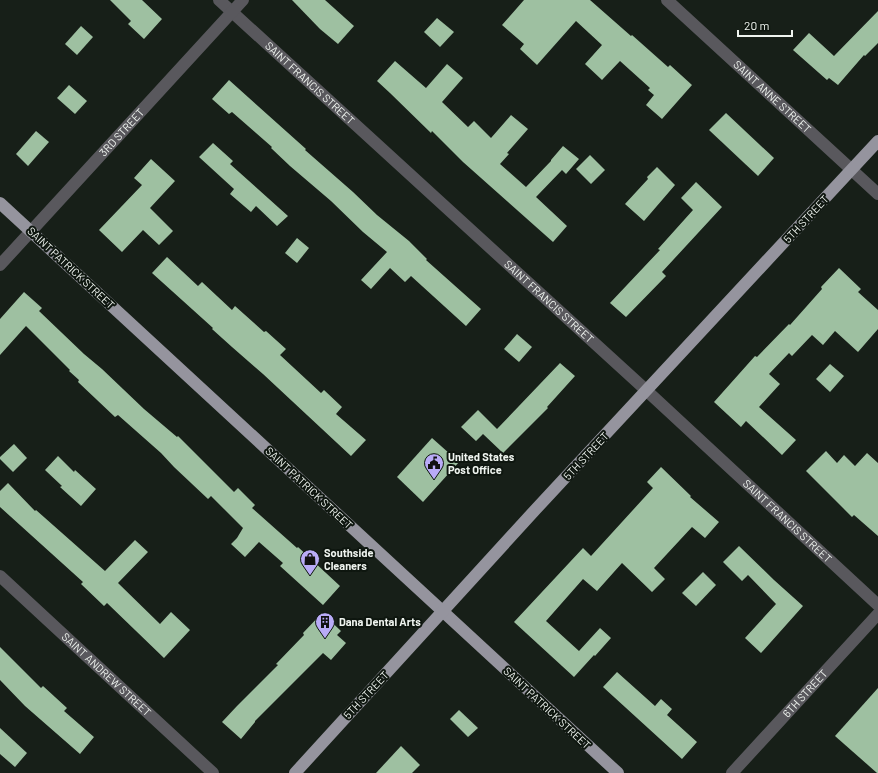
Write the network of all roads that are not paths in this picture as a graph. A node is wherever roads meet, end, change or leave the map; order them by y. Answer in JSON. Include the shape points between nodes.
{"nodes":[{"id":1,"x":219,"y":0,"type":"edge"},
{"id":2,"x":243,"y":0,"type":"edge"},
{"id":3,"x":667,"y":0,"type":"edge"},
{"id":4,"x":232,"y":12,"type":"junction"},
{"id":5,"x":878,"y":141,"type":"edge"},
{"id":6,"x":852,"y":170,"type":"junction"},
{"id":7,"x":878,"y":194,"type":"edge"},
{"id":8,"x":0,"y":203,"type":"edge"},
{"id":9,"x":31,"y":232,"type":"junction"},
{"id":10,"x":0,"y":265,"type":"edge"},
{"id":11,"x":647,"y":391,"type":"junction"},
{"id":12,"x":0,"y":576,"type":"edge"},
{"id":13,"x":878,"y":605,"type":"edge"},
{"id":14,"x":443,"y":612,"type":"junction"},
{"id":15,"x":878,"y":614,"type":"edge"},
{"id":16,"x":213,"y":773,"type":"edge"},
{"id":17,"x":295,"y":773,"type":"edge"},
{"id":18,"x":618,"y":773,"type":"edge"},
{"id":19,"x":732,"y":773,"type":"edge"}],
"edges":[{"from":1,"to":4,"type":"street","name":"SAINT FRANCIS STREET"},
{"from":2,"to":4,"type":"street","name":"3RD STREET"},
{"from":3,"to":6,"type":"street","name":"SAINT ANNE STREET"},
{"from":4,"to":9,"type":"street","name":"3RD STREET"},
{"from":4,"to":11,"type":"street","name":"SAINT FRANCIS STREET"},
{"from":5,"to":6,"type":"main road","name":"5TH STREET"},
{"from":6,"to":7,"type":"street","name":"SAINT ANNE STREET"},
{"from":6,"to":11,"type":"main road","name":"5TH STREET"},
{"from":8,"to":9,"type":"main road","name":"SAINT PATRICK STREET"},
{"from":9,"to":10,"type":"street","name":"3RD STREET"},
{"from":9,"to":14,"type":"main road","name":"SAINT PATRICK STREET"},
{"from":11,"to":13,"type":"street","name":"SAINT FRANCIS STREET"},
{"from":11,"to":14,"type":"main road","name":"5TH STREET"},
{"from":12,"to":16,"type":"street","name":"SAINT ANDREW STREET"},
{"from":14,"to":17,"type":"main road","name":"5TH STREET"},
{"from":14,"to":18,"type":"main road","name":"SAINT PATRICK STREET"},
{"from":15,"to":19,"type":"street","name":"6TH STREET"}]}
